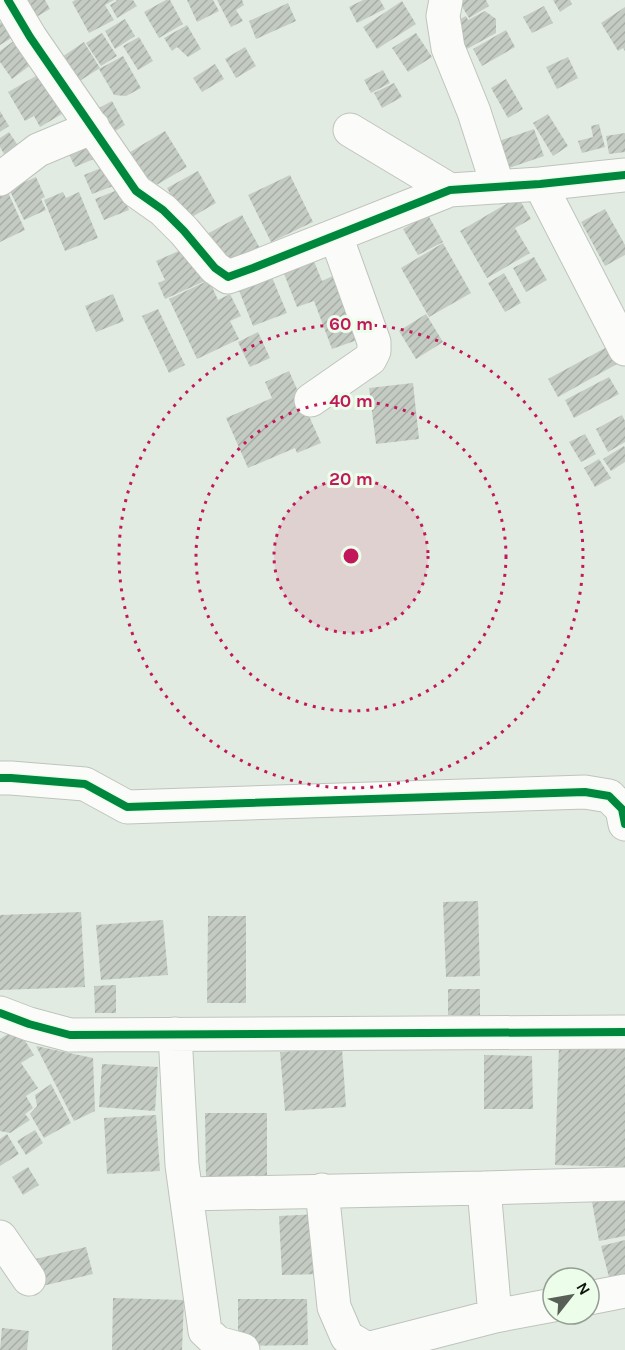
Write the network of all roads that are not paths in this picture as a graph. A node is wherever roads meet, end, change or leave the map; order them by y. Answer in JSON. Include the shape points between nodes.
{"nodes":[{"id":1,"x":8,"y":0,"type":"edge"},
{"id":2,"x":446,"y":0,"type":"edge"},
{"id":3,"x":93,"y":127,"type":"junction"},
{"id":4,"x":350,"y":130,"type":"dead end"},
{"id":5,"x":625,"y":175,"type":"edge"},
{"id":6,"x":0,"y":179,"type":"edge"},
{"id":7,"x":540,"y":184,"type":"junction"},
{"id":8,"x":498,"y":187,"type":"junction"},
{"id":9,"x":450,"y":190,"type":"junction"},
{"id":10,"x":336,"y":236,"type":"junction"},
{"id":11,"x":625,"y":349,"type":"edge"},
{"id":12,"x":311,"y":400,"type":"dead end"},
{"id":13,"x":0,"y":778,"type":"edge"},
{"id":14,"x":625,"y":824,"type":"edge"},
{"id":15,"x":0,"y":1013,"type":"edge"},
{"id":16,"x":625,"y":1032,"type":"edge"},
{"id":17,"x":175,"y":1034,"type":"junction"},
{"id":18,"x":625,"y":1184,"type":"edge"},
{"id":19,"x":484,"y":1188,"type":"junction"},
{"id":20,"x":322,"y":1190,"type":"junction"},
{"id":21,"x":186,"y":1194,"type":"junction"},
{"id":22,"x":0,"y":1237,"type":"edge"},
{"id":23,"x":29,"y":1279,"type":"dead end"},
{"id":24,"x":625,"y":1291,"type":"edge"},
{"id":25,"x":601,"y":1296,"type":"edge"},
{"id":26,"x":541,"y":1307,"type":"edge"},
{"id":27,"x":495,"y":1316,"type":"junction"},
{"id":28,"x":243,"y":1350,"type":"edge"}],
"edges":[{"from":1,"to":3,"type":"street"},
{"from":2,"to":8,"type":"street","via":[[443,16],[448,48]]},
{"from":3,"to":6,"type":"street","via":[[38,150]]},
{"from":3,"to":10,"type":"street","via":[[136,191],[163,210],[215,268],[228,277]]},
{"from":4,"to":9,"type":"street"},
{"from":5,"to":7,"type":"street"},
{"from":7,"to":8,"type":"street"},
{"from":7,"to":11,"type":"street"},
{"from":8,"to":9,"type":"street"},
{"from":9,"to":10,"type":"street"},
{"from":10,"to":12,"type":"street","via":[[374,351],[370,359]]},
{"from":13,"to":14,"type":"street","via":[[85,784],[127,807],[585,792],[609,796],[622,809]]},
{"from":15,"to":17,"type":"street","via":[[70,1035]]},
{"from":16,"to":17,"type":"street"},
{"from":17,"to":21,"type":"street"},
{"from":18,"to":19,"type":"street"},
{"from":19,"to":20,"type":"street"},
{"from":19,"to":27,"type":"street"},
{"from":20,"to":21,"type":"street"},
{"from":20,"to":27,"type":"street","via":[[334,1307],[347,1337],[367,1349]]},
{"from":21,"to":28,"type":"street","via":[[205,1331],[218,1342]]},
{"from":22,"to":23,"type":"street"},
{"from":24,"to":25,"type":"street"},
{"from":26,"to":27,"type":"street"}]}
